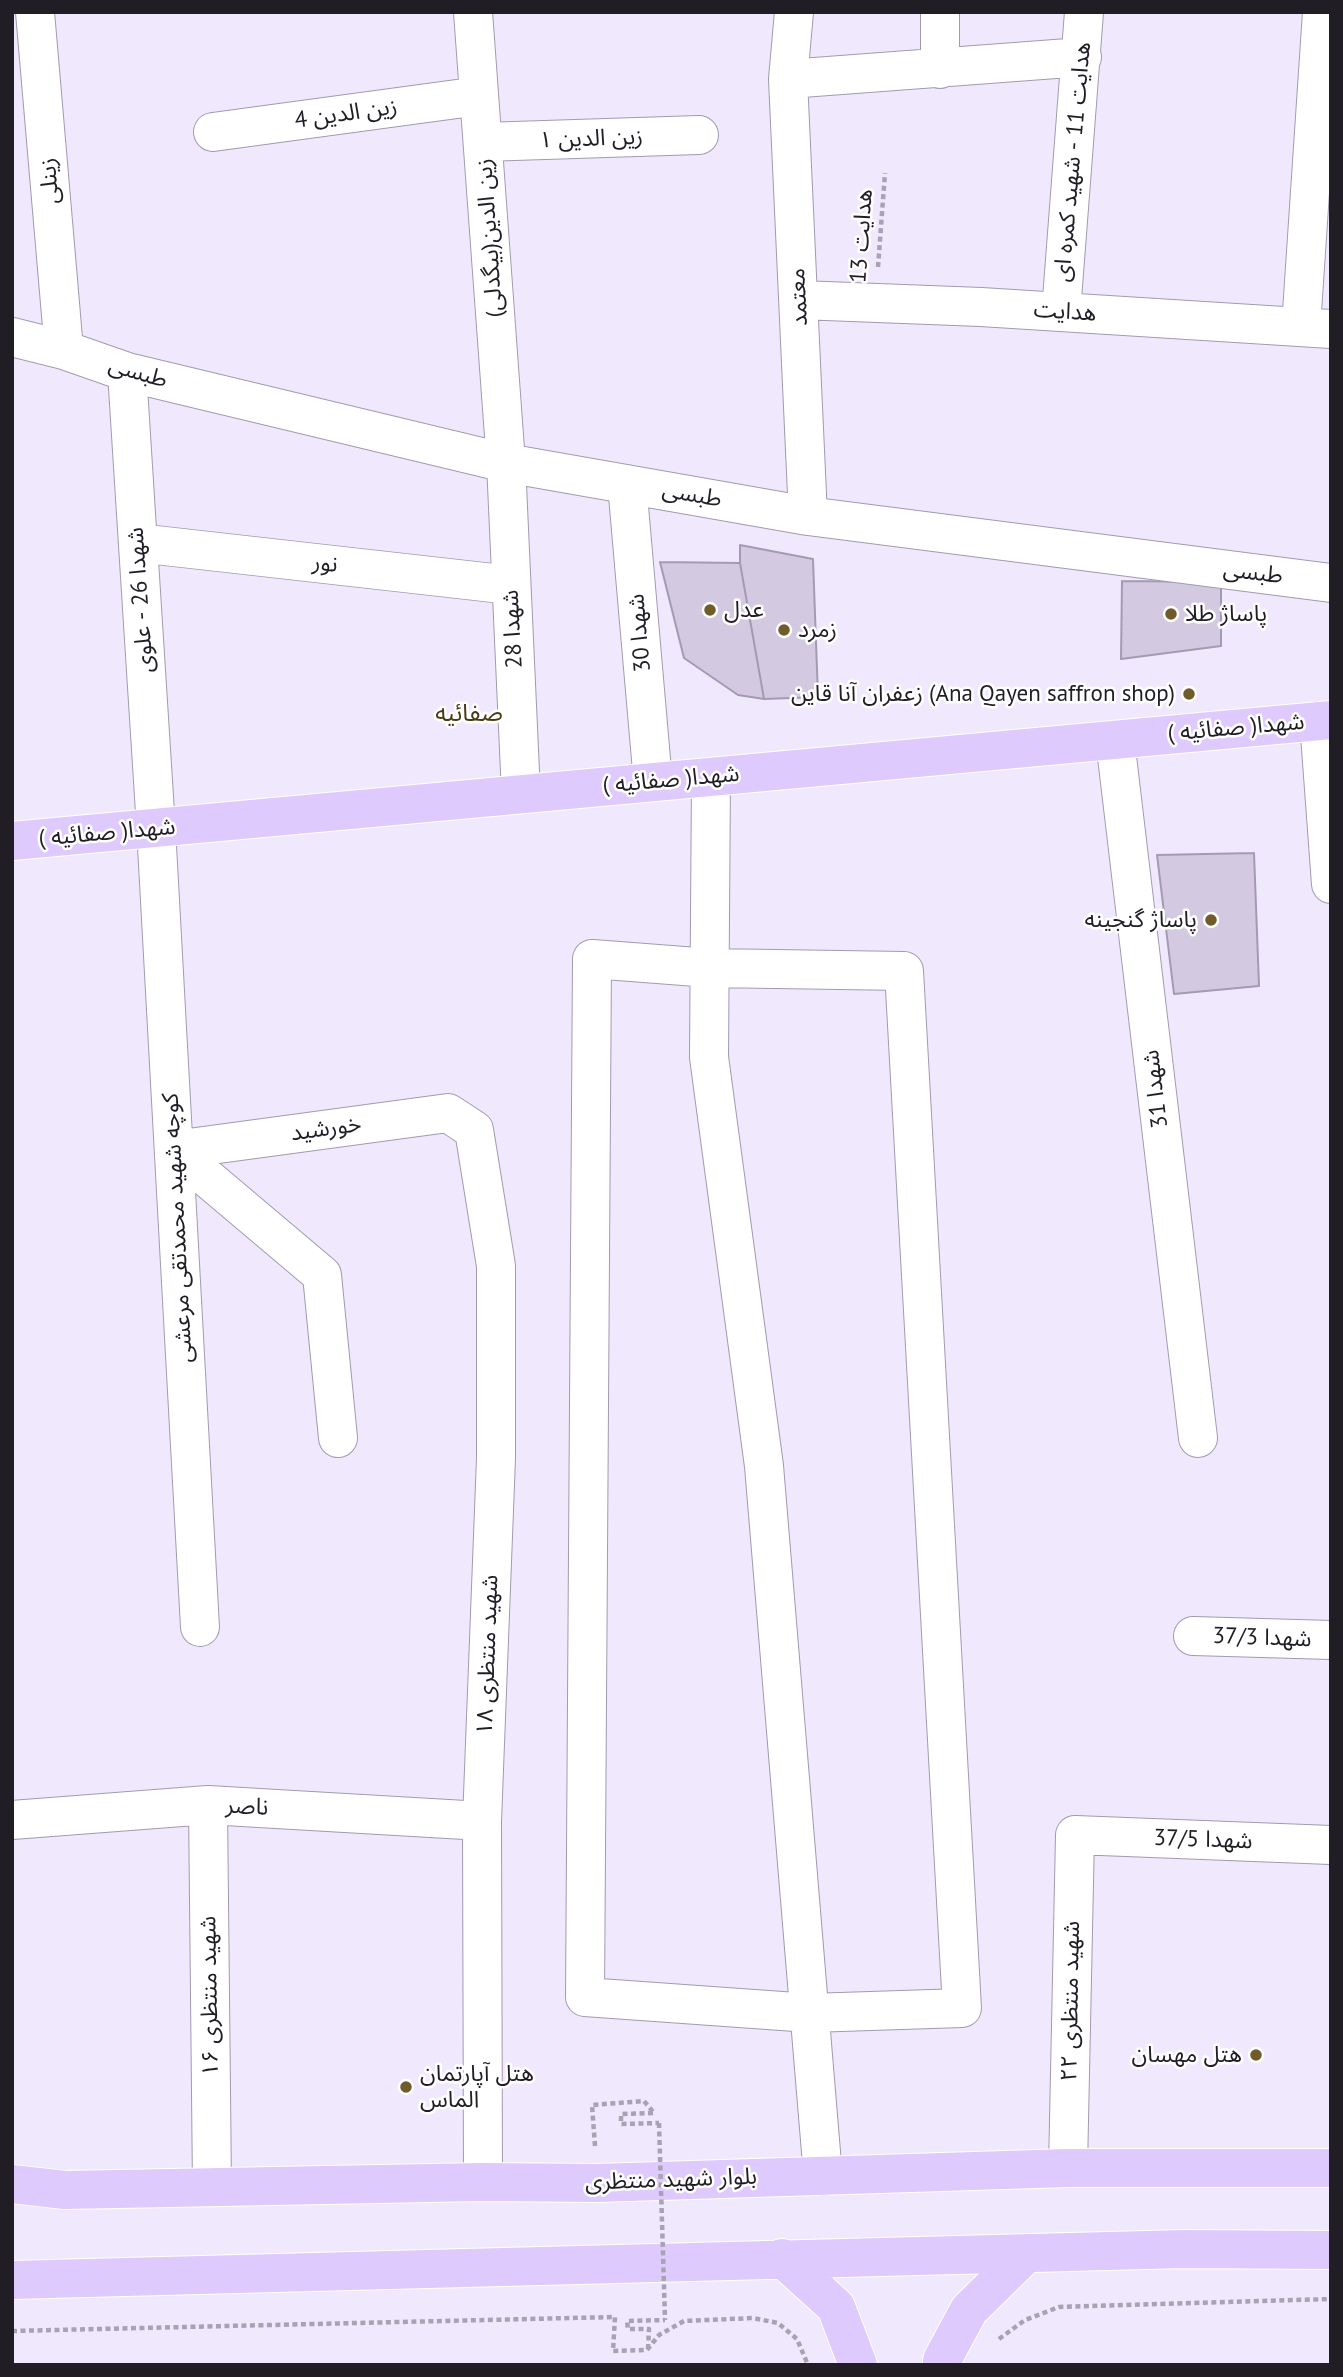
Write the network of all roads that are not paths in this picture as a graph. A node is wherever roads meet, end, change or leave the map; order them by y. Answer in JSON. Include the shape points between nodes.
{"nodes":[{"id":1,"x":35,"y":12,"type":"edge"},
{"id":2,"x":473,"y":12,"type":"edge"},
{"id":3,"x":794,"y":12,"type":"edge"},
{"id":4,"x":940,"y":12,"type":"edge"},
{"id":5,"x":1084,"y":12,"type":"edge"},
{"id":6,"x":1322,"y":12,"type":"edge"},
{"id":7,"x":1082,"y":57,"type":"junction"},
{"id":8,"x":940,"y":69,"type":"junction"},
{"id":9,"x":788,"y":79,"type":"junction"},
{"id":10,"x":479,"y":96,"type":"junction"},
{"id":11,"x":213,"y":132,"type":"dead end"},
{"id":12,"x":699,"y":135,"type":"dead end"},
{"id":13,"x":483,"y":142,"type":"junction"},
{"id":14,"x":800,"y":300,"type":"junction"},
{"id":15,"x":1060,"y":312,"type":"junction"},
{"id":16,"x":1316,"y":328,"type":"edge"},
{"id":17,"x":12,"y":337,"type":"edge"},
{"id":18,"x":64,"y":350,"type":"junction"},
{"id":19,"x":127,"y":372,"type":"junction"},
{"id":20,"x":506,"y":463,"type":"junction"},
{"id":21,"x":627,"y":484,"type":"junction"},
{"id":22,"x":808,"y":516,"type":"junction"},
{"id":23,"x":138,"y":543,"type":"junction"},
{"id":24,"x":1331,"y":583,"type":"edge"},
{"id":25,"x":511,"y":585,"type":"junction"},
{"id":26,"x":1325,"y":720,"type":"edge"},
{"id":27,"x":1115,"y":740,"type":"junction"},
{"id":28,"x":711,"y":777,"type":"junction"},
{"id":29,"x":653,"y":782,"type":"junction"},
{"id":30,"x":521,"y":794,"type":"junction"},
{"id":31,"x":156,"y":828,"type":"junction"},
{"id":32,"x":12,"y":841,"type":"edge"},
{"id":33,"x":1331,"y":884,"type":"edge"},
{"id":34,"x":710,"y":968,"type":"junction"},
{"id":35,"x":474,"y":1130,"type":"joint"},
{"id":36,"x":174,"y":1150,"type":"junction"},
{"id":37,"x":338,"y":1438,"type":"dead end"},
{"id":38,"x":1198,"y":1438,"type":"dead end"},
{"id":39,"x":200,"y":1627,"type":"dead end"},
{"id":40,"x":1193,"y":1636,"type":"dead end"},
{"id":41,"x":1331,"y":1640,"type":"edge"},
{"id":42,"x":208,"y":1805,"type":"junction"},
{"id":43,"x":12,"y":1820,"type":"edge"},
{"id":44,"x":482,"y":1821,"type":"junction"},
{"id":45,"x":1075,"y":1835,"type":"joint"},
{"id":46,"x":1331,"y":1845,"type":"edge"},
{"id":47,"x":810,"y":2013,"type":"junction"},
{"id":48,"x":1068,"y":2168,"type":"junction"},
{"id":49,"x":1331,"y":2168,"type":"edge"},
{"id":50,"x":823,"y":2176,"type":"junction"},
{"id":51,"x":482,"y":2182,"type":"junction"},
{"id":52,"x":12,"y":2184,"type":"edge"},
{"id":53,"x":212,"y":2188,"type":"junction"},
{"id":54,"x":1331,"y":2250,"type":"edge"},
{"id":55,"x":1027,"y":2253,"type":"junction"},
{"id":56,"x":782,"y":2258,"type":"junction"},
{"id":57,"x":12,"y":2280,"type":"edge"},
{"id":58,"x":858,"y":2363,"type":"edge"},
{"id":59,"x":942,"y":2363,"type":"edge"}],
"edges":[{"from":1,"to":18,"type":"street","name":"زینلی"},
{"from":2,"to":10,"type":"street","name":"زین الدین(بیگدلی)"},
{"from":3,"to":9,"type":"street","name":"معتمد"},
{"from":4,"to":8,"type":"street"},
{"from":5,"to":7,"type":"street","name":"هدایت 11 - شهید کمره ای"},
{"from":6,"to":16,"type":"street"},
{"from":7,"to":8,"type":"street"},
{"from":7,"to":15,"type":"street","name":"هدایت 11 - شهید کمره ای"},
{"from":8,"to":9,"type":"street"},
{"from":9,"to":14,"type":"street","name":"معتمد"},
{"from":10,"to":11,"type":"street","name":"زین الدین 4"},
{"from":10,"to":13,"type":"street","name":"زین الدین(بیگدلی)"},
{"from":12,"to":13,"type":"street","name":"زین الدین ۱"},
{"from":13,"to":20,"type":"street","name":"زین الدین(بیگدلی)"},
{"from":14,"to":15,"type":"street","name":"هدایت"},
{"from":14,"to":22,"type":"street","name":"معتمد"},
{"from":15,"to":16,"type":"street","name":"هدایت"},
{"from":17,"to":18,"type":"street","name":"طبسی"},
{"from":18,"to":19,"type":"street","name":"طبسی"},
{"from":19,"to":20,"type":"street","name":"طبسی"},
{"from":19,"to":23,"type":"street","name":"شهدا 26 - علوی"},
{"from":20,"to":21,"type":"street","name":"طبسی"},
{"from":20,"to":25,"type":"street","name":"شهدا 28"},
{"from":21,"to":22,"type":"street","name":"طبسی"},
{"from":21,"to":29,"type":"street","name":"شهدا 30"},
{"from":22,"to":24,"type":"street","name":"طبسی"},
{"from":23,"to":25,"type":"street","name":"نور"},
{"from":23,"to":31,"type":"street","name":"شهدا 26 - علوی"},
{"from":25,"to":30,"type":"street","name":"شهدا 28"},
{"from":26,"to":27,"type":"main road","name":"شهدا( صفائیه )"},
{"from":26,"to":33,"type":"street"},
{"from":27,"to":28,"type":"main road","name":"شهدا( صفائیه )"},
{"from":27,"to":38,"type":"street","name":"شهدا 31"},
{"from":28,"to":29,"type":"main road","name":"شهدا( صفائیه )"},
{"from":28,"to":34,"type":"street"},
{"from":29,"to":30,"type":"main road","name":"شهدا( صفائیه )"},
{"from":30,"to":31,"type":"main road","name":"شهدا( صفائیه )"},
{"from":31,"to":32,"type":"main road","name":"شهدا( صفائیه )"},
{"from":31,"to":36,"type":"street","name":"کوچه شهید محمدتقی مرعشی"},
{"from":34,"to":47,"type":"street","via":[[709,1057],[764,1466]]},
{"from":34,"to":47,"type":"street","via":[[592,959],[585,1997]]},
{"from":34,"to":47,"type":"street","via":[[904,971],[962,2008]]},
{"from":35,"to":36,"type":"street","name":"خورشید","via":[[448,1113]]},
{"from":35,"to":44,"type":"street","name":"شهید منتظری ۱۸","via":[[496,1266],[496,1458]]},
{"from":36,"to":37,"type":"street","via":[[322,1275]]},
{"from":36,"to":39,"type":"street","name":"کوچه شهید محمدتقی مرعشی"},
{"from":40,"to":41,"type":"street","name":"شهدا 37/3"},
{"from":42,"to":43,"type":"street","name":"ناصر"},
{"from":42,"to":44,"type":"street","name":"ناصر"},
{"from":42,"to":53,"type":"street","name":"شهید منتظری ۱۶"},
{"from":44,"to":51,"type":"street","name":"شهید منتظری ۱۸"},
{"from":45,"to":46,"type":"street","name":"شهدا 37/5"},
{"from":45,"to":48,"type":"street","name":"شهید منتظری ۲۲"},
{"from":47,"to":50,"type":"street"},
{"from":48,"to":49,"type":"main road","name":"بلوار شهید منتظری"},
{"from":48,"to":50,"type":"main road","name":"بلوار شهید منتظری"},
{"from":50,"to":51,"type":"main road","name":"بلوار شهید منتظری"},
{"from":51,"to":53,"type":"main road","name":"بلوار شهید منتظری"},
{"from":52,"to":53,"type":"main road","name":"بلوار شهید منتظری","via":[[65,2190]]},
{"from":54,"to":55,"type":"main road"},
{"from":55,"to":56,"type":"main road"},
{"from":55,"to":59,"type":"main road","via":[[969,2310]]},
{"from":56,"to":57,"type":"main road"},
{"from":56,"to":58,"type":"main road","via":[[836,2307]]}]}
